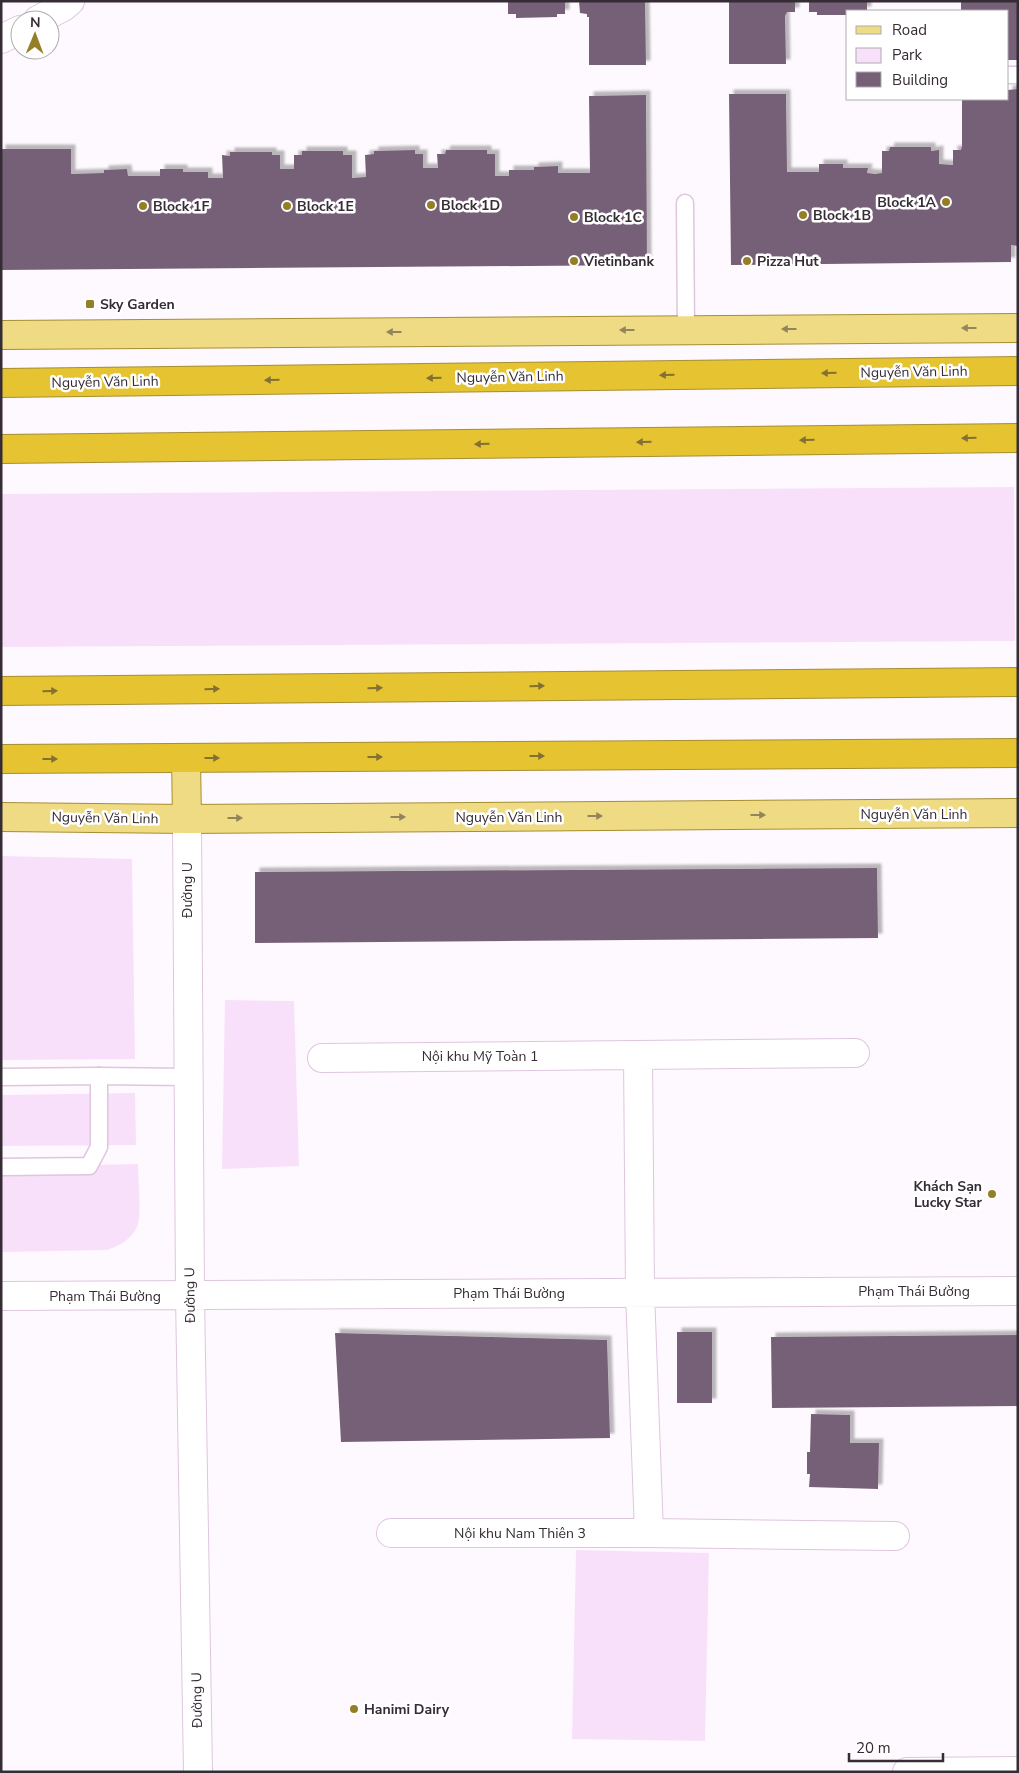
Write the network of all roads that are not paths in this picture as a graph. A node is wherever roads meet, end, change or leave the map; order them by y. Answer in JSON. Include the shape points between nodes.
{"nodes":[{"id":1,"x":70,"y":1,"type":"edge"},
{"id":2,"x":57,"y":10,"type":"edge"},
{"id":3,"x":685,"y":203,"type":"dead end"},
{"id":4,"x":1018,"y":328,"type":"edge"},
{"id":5,"x":686,"y":330,"type":"junction"},
{"id":6,"x":1,"y":335,"type":"edge"},
{"id":7,"x":1018,"y":371,"type":"edge"},
{"id":8,"x":1,"y":383,"type":"edge"},
{"id":9,"x":1018,"y":438,"type":"edge"},
{"id":10,"x":1,"y":449,"type":"edge"},
{"id":11,"x":1018,"y":682,"type":"edge"},
{"id":12,"x":1,"y":691,"type":"edge"},
{"id":13,"x":1018,"y":752,"type":"edge"},
{"id":14,"x":186,"y":758,"type":"junction"},
{"id":15,"x":1,"y":759,"type":"edge"},
{"id":16,"x":1018,"y":813,"type":"edge"},
{"id":17,"x":1,"y":817,"type":"edge"},
{"id":18,"x":187,"y":819,"type":"junction"},
{"id":19,"x":855,"y":1053,"type":"dead end"},
{"id":20,"x":638,"y":1055,"type":"junction"},
{"id":21,"x":322,"y":1058,"type":"dead end"},
{"id":22,"x":98,"y":1076,"type":"junction"},
{"id":23,"x":1,"y":1077,"type":"edge"},
{"id":24,"x":188,"y":1077,"type":"junction"},
{"id":25,"x":1,"y":1167,"type":"edge"},
{"id":26,"x":1018,"y":1291,"type":"edge"},
{"id":27,"x":640,"y":1292,"type":"junction"},
{"id":28,"x":190,"y":1295,"type":"junction"},
{"id":29,"x":1,"y":1296,"type":"edge"},
{"id":30,"x":391,"y":1533,"type":"dead end"},
{"id":31,"x":648,"y":1533,"type":"junction"},
{"id":32,"x":895,"y":1536,"type":"dead end"},
{"id":33,"x":1018,"y":1771,"type":"edge"},
{"id":34,"x":198,"y":1772,"type":"edge"},
{"id":35,"x":907,"y":1772,"type":"edge"}],
"edges":[{"from":1,"to":2,"type":"street"},
{"from":3,"to":5,"type":"lane"},
{"from":4,"to":5,"type":"main road","one_way":true},
{"from":5,"to":6,"type":"main road","one_way":true},
{"from":7,"to":8,"type":"highway","name":"Nguyễn Văn Linh","one_way":true},
{"from":9,"to":10,"type":"highway","one_way":true},
{"from":12,"to":11,"type":"highway","one_way":true},
{"from":14,"to":13,"type":"highway","one_way":true},
{"from":15,"to":14,"type":"highway","one_way":true},
{"from":14,"to":18,"type":"main road"},
{"from":18,"to":16,"type":"main road","name":"Nguyễn Văn Linh","one_way":true},
{"from":17,"to":18,"type":"main road","name":"Nguyễn Văn Linh"},
{"from":18,"to":24,"type":"street","name":"Đường U"},
{"from":19,"to":20,"type":"street","name":"Nội khu Mỹ Toàn 1"},
{"from":20,"to":21,"type":"street","name":"Nội khu Mỹ Toàn 1"},
{"from":20,"to":27,"type":"street"},
{"from":22,"to":23,"type":"lane"},
{"from":22,"to":24,"type":"lane"},
{"from":22,"to":25,"type":"lane","via":[[99,1147],[89,1166]]},
{"from":24,"to":28,"type":"street","name":"Đường U"},
{"from":26,"to":27,"type":"street","name":"Phạm Thái Bường"},
{"from":27,"to":28,"type":"street","name":"Phạm Thái Bường"},
{"from":27,"to":31,"type":"street"},
{"from":28,"to":29,"type":"street","name":"Phạm Thái Bường"},
{"from":28,"to":34,"type":"street","name":"Đường U"},
{"from":30,"to":31,"type":"street","name":"Nội khu Nam Thiên 3"},
{"from":31,"to":32,"type":"street","name":"Nội khu Nam Thiên 3"},
{"from":33,"to":35,"type":"street"}]}
